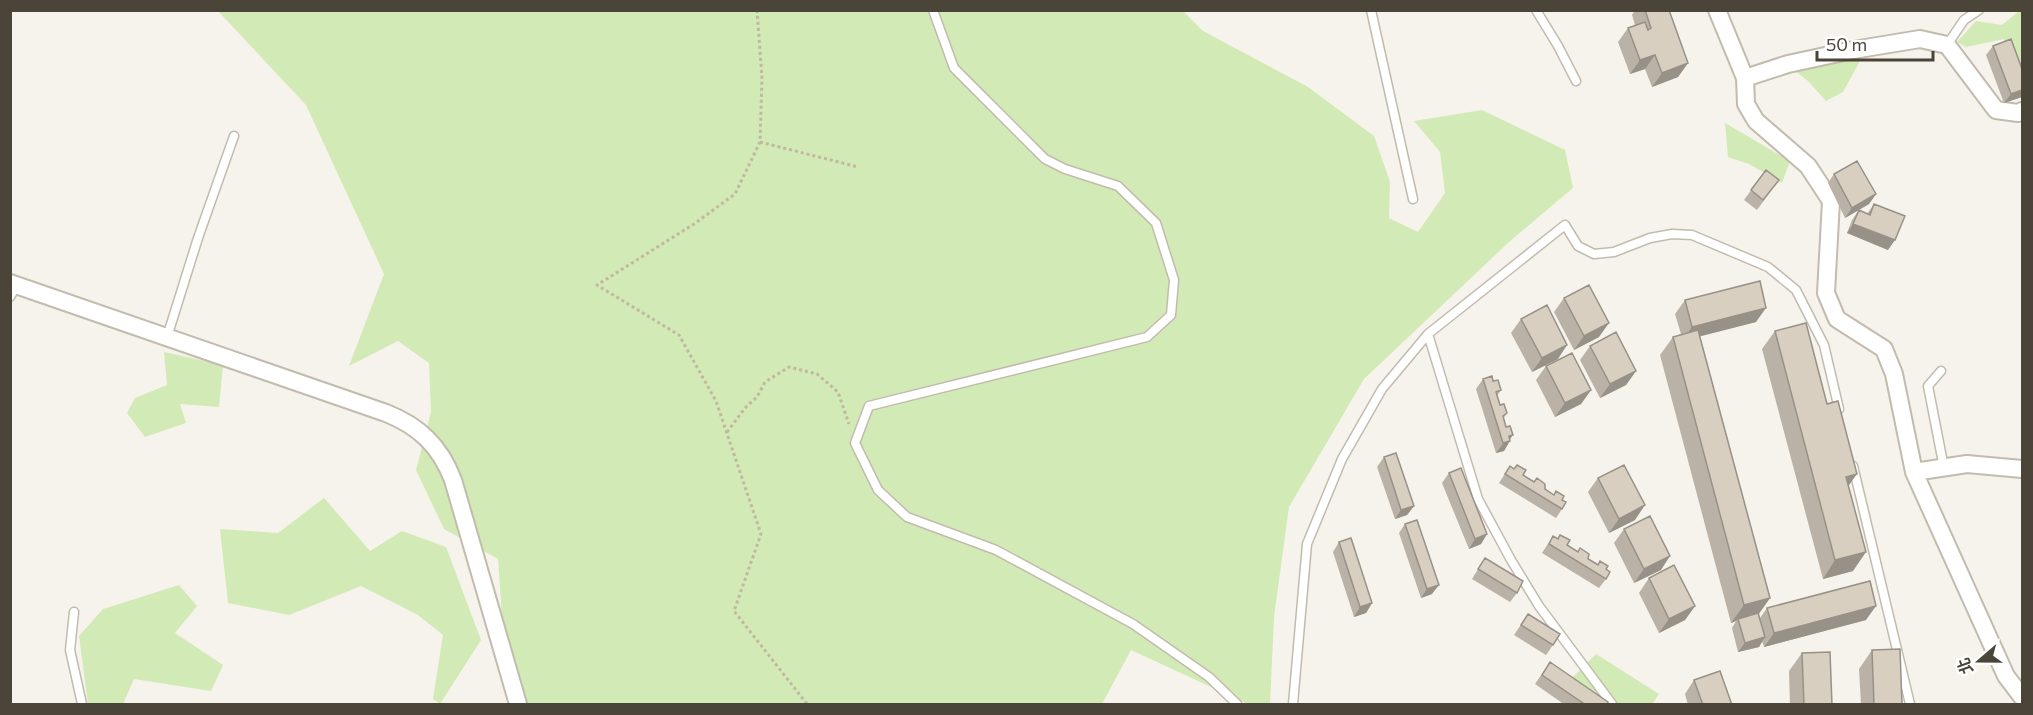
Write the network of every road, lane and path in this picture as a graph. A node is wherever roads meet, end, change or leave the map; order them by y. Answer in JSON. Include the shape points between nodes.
{"nodes":[{"id":1,"x":757,"y":10,"type":"edge"},
{"id":2,"x":933,"y":10,"type":"edge"},
{"id":3,"x":1371,"y":10,"type":"edge"},
{"id":4,"x":1536,"y":10,"type":"edge"},
{"id":5,"x":1717,"y":10,"type":"edge"},
{"id":6,"x":1979,"y":10,"type":"edge"},
{"id":7,"x":1947,"y":45,"type":"junction"},
{"id":8,"x":1744,"y":78,"type":"junction"},
{"id":9,"x":1576,"y":81,"type":"dead end"},
{"id":10,"x":2022,"y":111,"type":"edge"},
{"id":11,"x":234,"y":136,"type":"dead end"},
{"id":12,"x":760,"y":142,"type":"junction"},
{"id":13,"x":858,"y":167,"type":"dead end"},
{"id":14,"x":1413,"y":199,"type":"dead end"},
{"id":15,"x":13,"y":288,"type":"edge"},
{"id":16,"x":1428,"y":334,"type":"junction"},
{"id":17,"x":167,"y":337,"type":"junction"},
{"id":18,"x":1941,"y":371,"type":"dead end"},
{"id":19,"x":1841,"y":414,"type":"edge"},
{"id":20,"x":727,"y":432,"type":"junction"},
{"id":21,"x":855,"y":443,"type":"junction"},
{"id":22,"x":1852,"y":461,"type":"edge"},
{"id":23,"x":1944,"y":468,"type":"junction"},
{"id":24,"x":2022,"y":469,"type":"edge"},
{"id":25,"x":1914,"y":472,"type":"junction"},
{"id":26,"x":74,"y":612,"type":"dead end"},
{"id":27,"x":2022,"y":697,"type":"edge"},
{"id":28,"x":82,"y":705,"type":"edge"},
{"id":29,"x":518,"y":705,"type":"edge"},
{"id":30,"x":807,"y":705,"type":"edge"},
{"id":31,"x":1236,"y":705,"type":"edge"},
{"id":32,"x":1293,"y":705,"type":"edge"},
{"id":33,"x":1612,"y":705,"type":"edge"},
{"id":34,"x":1910,"y":705,"type":"edge"}],
"edges":[{"from":1,"to":12,"type":"path","via":[[762,78]]},
{"from":2,"to":21,"type":"lane","via":[[954,68],[1045,159],[1118,186],[1156,223],[1174,280],[1172,315],[1147,337],[869,406]]},
{"from":3,"to":14,"type":"lane"},
{"from":4,"to":9,"type":"lane"},
{"from":5,"to":8,"type":"street"},
{"from":6,"to":7,"type":"lane","via":[[1964,20]]},
{"from":7,"to":8,"type":"street","via":[[1920,39],[1788,64]]},
{"from":7,"to":10,"type":"street","via":[[1996,110]]},
{"from":8,"to":25,"type":"street","via":[[1746,104],[1756,121],[1808,166],[1831,201],[1826,293],[1837,319],[1884,349],[1894,374]]},
{"from":11,"to":17,"type":"lane"},
{"from":12,"to":13,"type":"path"},
{"from":12,"to":20,"type":"path","via":[[735,194],[694,225],[597,285],[679,335],[716,401]]},
{"from":15,"to":17,"type":"street"},
{"from":16,"to":19,"type":"lane","via":[[1565,225],[1578,246],[1594,254],[1614,252],[1650,237],[1692,235],[1768,267],[1796,290],[1824,345]]},
{"from":16,"to":32,"type":"lane","via":[[1382,389],[1342,459],[1307,544]]},
{"from":16,"to":33,"type":"lane","via":[[1478,499],[1539,606]]},
{"from":17,"to":29,"type":"street","via":[[386,413],[412,425],[433,444],[453,480]]},
{"from":18,"to":23,"type":"lane","via":[[1928,386]]},
{"from":20,"to":21,"type":"path","via":[[765,382],[789,367],[817,374],[838,392]]},
{"from":20,"to":30,"type":"path","via":[[761,534],[734,611]]},
{"from":21,"to":31,"type":"lane","via":[[878,490],[907,518],[996,550],[1133,624],[1209,677]]},
{"from":22,"to":34,"type":"lane"},
{"from":23,"to":24,"type":"street","via":[[1966,464]]},
{"from":23,"to":25,"type":"street"},
{"from":25,"to":27,"type":"street","via":[[2006,676]]},
{"from":26,"to":28,"type":"lane","via":[[70,650]]}]}
